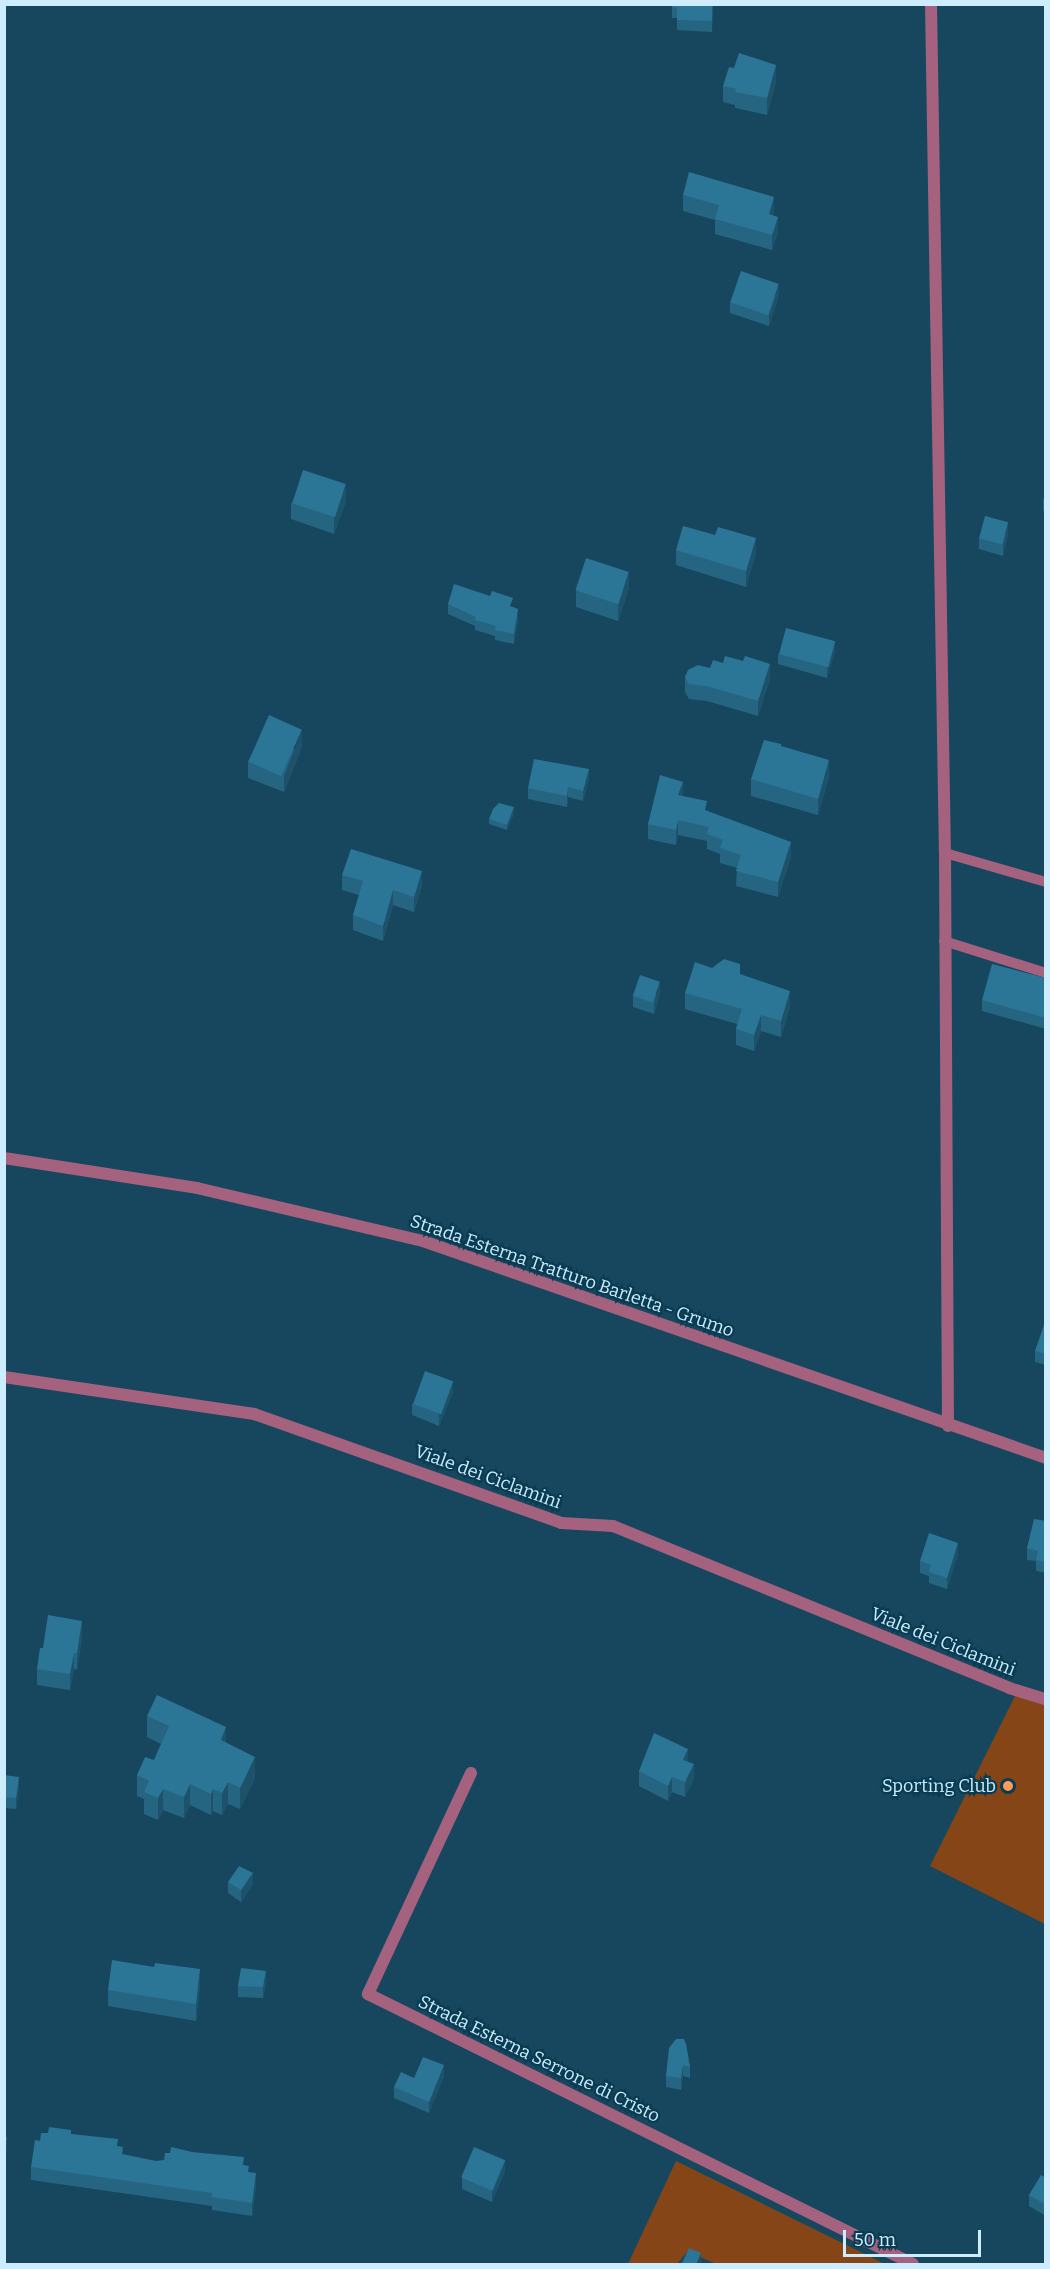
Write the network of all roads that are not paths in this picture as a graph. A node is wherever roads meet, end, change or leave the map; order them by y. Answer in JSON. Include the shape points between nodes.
{"nodes":[{"id":1,"x":931,"y":4,"type":"edge"},
{"id":2,"x":945,"y":853,"type":"junction"},
{"id":3,"x":1046,"y":882,"type":"edge"},
{"id":4,"x":944,"y":941,"type":"junction"},
{"id":5,"x":1046,"y":973,"type":"edge"},
{"id":6,"x":4,"y":1158,"type":"edge"},
{"id":7,"x":4,"y":1377,"type":"edge"},
{"id":8,"x":948,"y":1426,"type":"junction"},
{"id":9,"x":1046,"y":1458,"type":"edge"},
{"id":10,"x":1046,"y":1699,"type":"edge"},
{"id":11,"x":471,"y":1773,"type":"dead end"},
{"id":12,"x":913,"y":2265,"type":"edge"}],
"edges":[{"from":1,"to":2,"type":"street"},
{"from":2,"to":3,"type":"lane"},
{"from":2,"to":4,"type":"street"},
{"from":4,"to":5,"type":"lane"},
{"from":4,"to":8,"type":"street"},
{"from":6,"to":8,"type":"street","name":"Strada Esterna Tratturo Barletta - Grumo","via":[[197,1188],[423,1241]]},
{"from":7,"to":10,"type":"street","name":"Viale dei Ciclamini","via":[[254,1414],[561,1523],[613,1526],[987,1680]]},
{"from":8,"to":9,"type":"street","name":"Strada Esterna Tratturo Barletta - Grumo"},
{"from":11,"to":12,"type":"street","name":"Strada Esterna Serrone di Cristo","via":[[368,1994]]}]}
